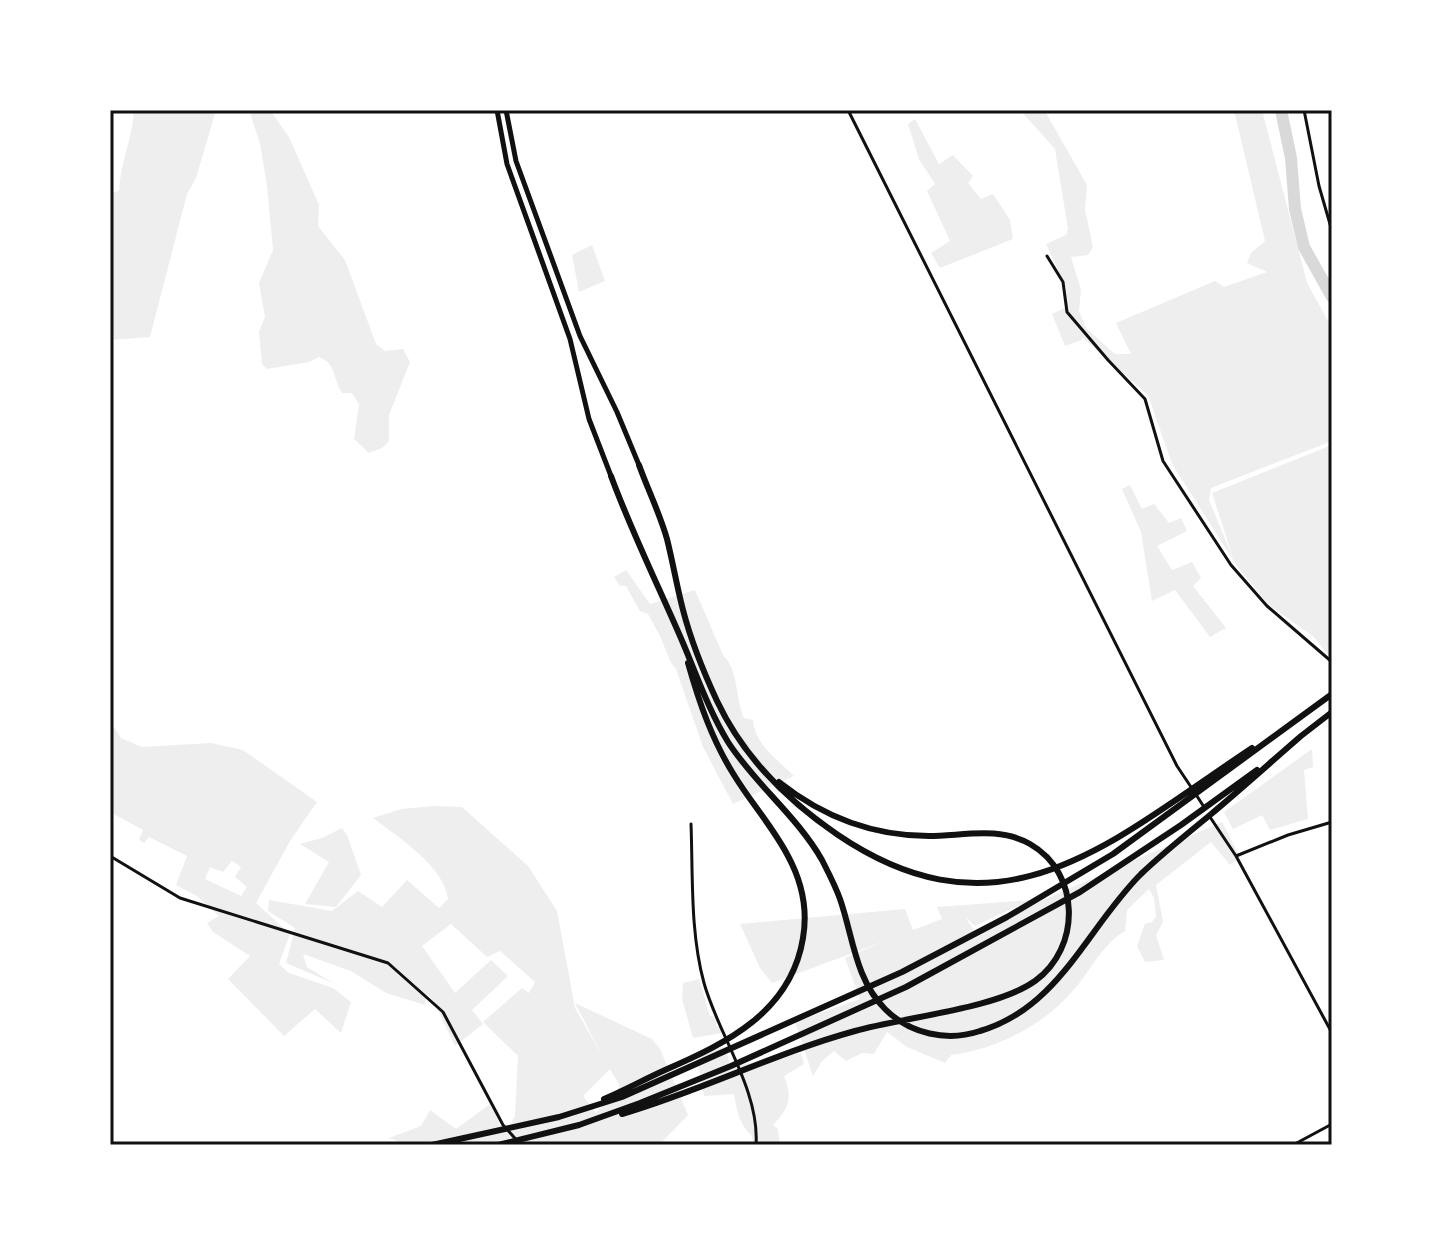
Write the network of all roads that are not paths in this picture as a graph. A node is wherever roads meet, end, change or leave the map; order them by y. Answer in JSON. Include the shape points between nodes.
{"nodes":[{"id":1,"x":497,"y":110,"type":"edge"},
{"id":2,"x":506,"y":110,"type":"edge"},
{"id":3,"x":848,"y":110,"type":"edge"},
{"id":4,"x":1304,"y":110,"type":"edge"},
{"id":5,"x":1332,"y":231,"type":"edge"},
{"id":6,"x":1047,"y":256,"type":"dead end"},
{"id":7,"x":639,"y":465,"type":"joint"},
{"id":8,"x":611,"y":476,"type":"joint"},
{"id":9,"x":682,"y":640,"type":"junction"},
{"id":10,"x":1332,"y":662,"type":"edge"},
{"id":11,"x":1332,"y":694,"type":"edge"},
{"id":12,"x":1315,"y":706,"type":"junction"},
{"id":13,"x":1332,"y":712,"type":"edge"},
{"id":14,"x":1301,"y":736,"type":"junction"},
{"id":15,"x":763,"y":770,"type":"junction"},
{"id":16,"x":1332,"y":822,"type":"edge"},
{"id":17,"x":691,"y":824,"type":"dead end"},
{"id":18,"x":110,"y":856,"type":"edge"},
{"id":19,"x":1236,"y":856,"type":"junction"},
{"id":20,"x":1332,"y":1033,"type":"edge"},
{"id":21,"x":566,"y":1115,"type":"junction"},
{"id":22,"x":1332,"y":1124,"type":"edge"},
{"id":23,"x":579,"y":1125,"type":"junction"},
{"id":24,"x":523,"y":1142,"type":"edge"},
{"id":25,"x":432,"y":1145,"type":"edge"},
{"id":26,"x":498,"y":1145,"type":"edge"},
{"id":27,"x":756,"y":1145,"type":"edge"},
{"id":28,"x":1293,"y":1145,"type":"edge"}],
"edges":[{"from":1,"to":8,"type":"highway","via":[[507,164],[570,339],[589,419]]},
{"from":2,"to":7,"type":"highway","via":[[516,161],[580,336]]},
{"from":3,"to":19,"type":"street","via":[[1177,766]]},
{"from":4,"to":5,"type":"street"},
{"from":6,"to":10,"type":"street","via":[[1063,282],[1067,312],[1145,399],[1163,461],[1231,565],[1267,606]]},
{"from":7,"to":15,"type":"highway","via":[[716,699]]},
{"from":8,"to":9,"type":"highway"},
{"from":9,"to":14,"type":"highway","via":[[727,739],[822,862],[861,972],[878,1002],[902,1023],[947,1036],[974,1033],[1034,1002],[1063,976],[1110,907],[1144,871]]},
{"from":9,"to":21,"type":"highway","via":[[712,735],[797,875],[805,910],[799,956],[778,999],[742,1031]]},
{"from":11,"to":12,"type":"highway"},
{"from":12,"to":15,"type":"highway","via":[[1090,853],[1045,872],[990,884],[945,882],[887,863],[819,821]]},
{"from":12,"to":21,"type":"highway","via":[[1113,854],[1007,917],[803,1018],[651,1085]]},
{"from":13,"to":14,"type":"highway"},
{"from":14,"to":23,"type":"highway","via":[[1124,865],[972,953],[731,1066]]},
{"from":15,"to":23,"type":"highway","via":[[818,810],[862,827],[906,835],[995,834],[1028,843],[1048,858],[1069,902],[1068,927],[1057,960],[1017,991],[833,1038],[664,1101]]},
{"from":16,"to":19,"type":"street"},
{"from":17,"to":27,"type":"street","via":[[704,982],[746,1087],[758,1129]]},
{"from":18,"to":24,"type":"street","via":[[180,898],[388,963],[443,1012],[503,1125]]},
{"from":19,"to":20,"type":"street"},
{"from":21,"to":25,"type":"highway"},
{"from":22,"to":28,"type":"street"},
{"from":23,"to":24,"type":"highway"},
{"from":24,"to":26,"type":"highway"}]}
